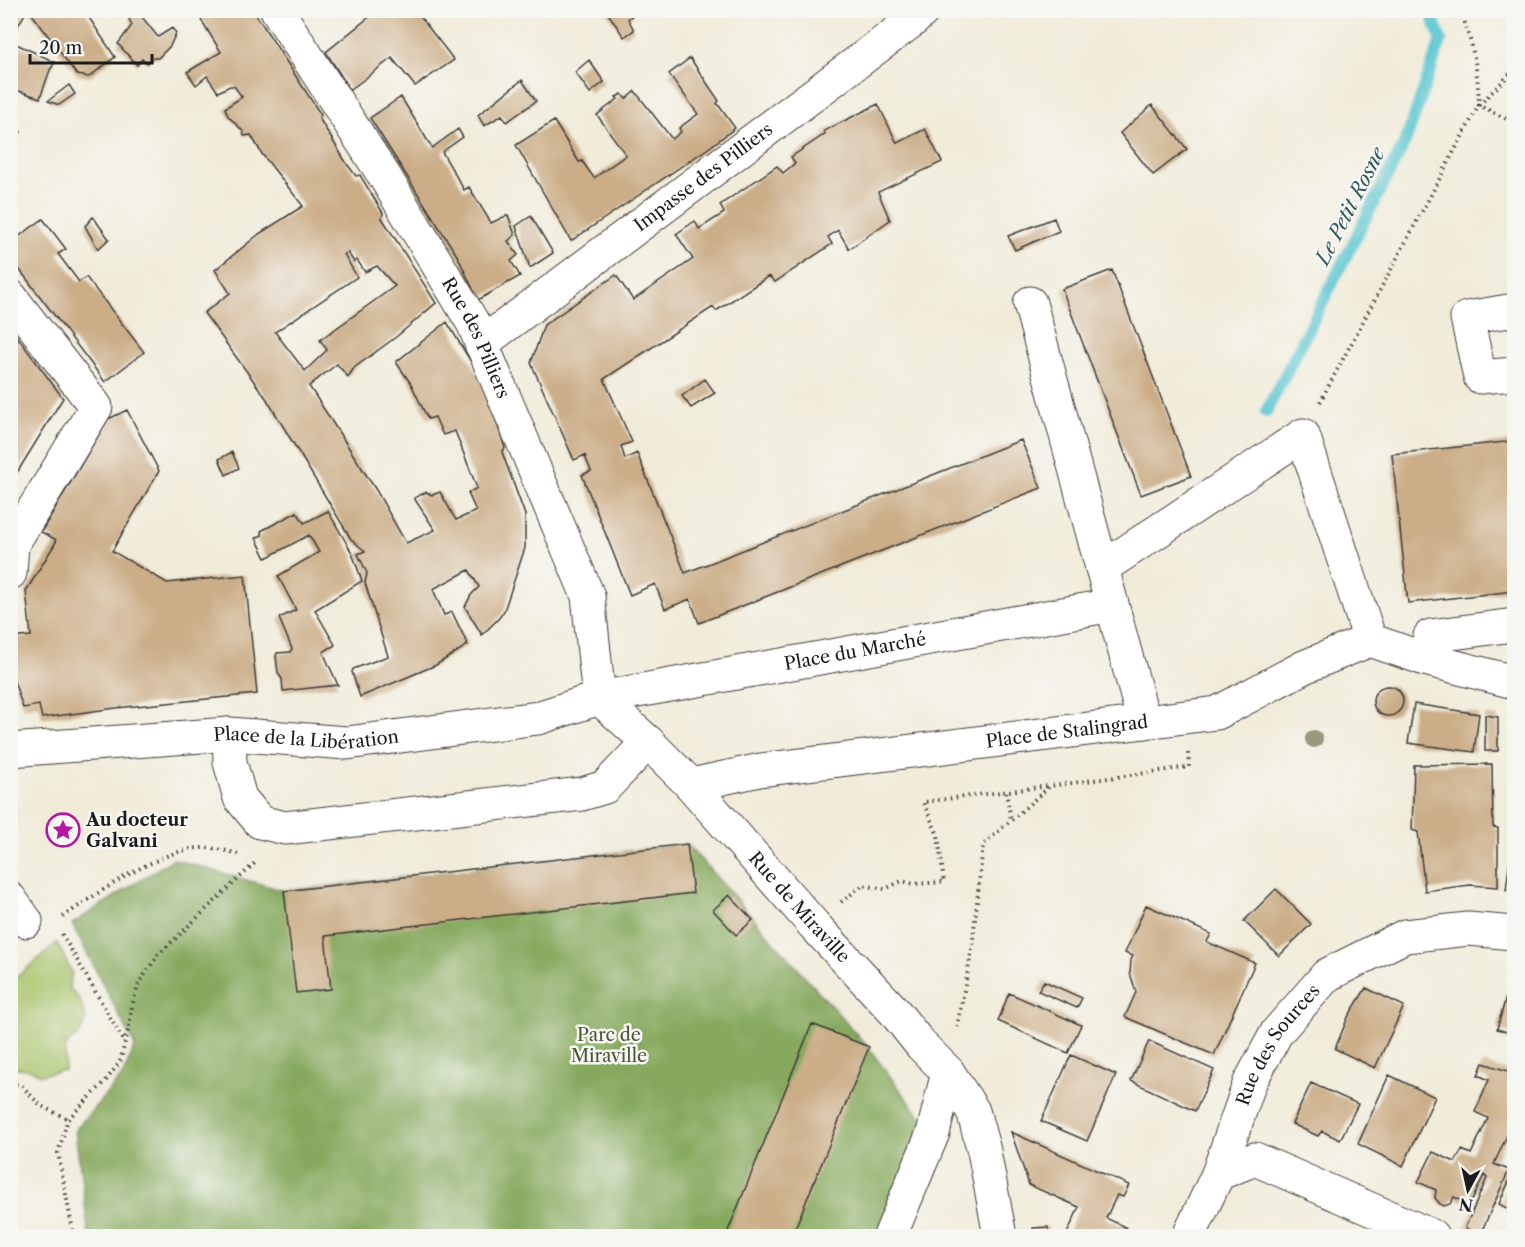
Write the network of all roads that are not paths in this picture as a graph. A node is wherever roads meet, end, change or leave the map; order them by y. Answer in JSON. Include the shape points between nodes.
{"nodes":[{"id":1,"x":277,"y":10,"type":"edge"},
{"id":2,"x":924,"y":10,"type":"edge"},
{"id":3,"x":10,"y":296,"type":"edge"},
{"id":4,"x":1030,"y":303,"type":"dead end"},
{"id":5,"x":1515,"y":310,"type":"edge"},
{"id":6,"x":481,"y":344,"type":"junction"},
{"id":7,"x":1515,"y":374,"type":"edge"},
{"id":8,"x":1102,"y":568,"type":"junction"},
{"id":9,"x":10,"y":573,"type":"edge"},
{"id":10,"x":1112,"y":605,"type":"junction"},
{"id":11,"x":1515,"y":625,"type":"edge"},
{"id":12,"x":1370,"y":640,"type":"junction"},
{"id":13,"x":1425,"y":659,"type":"junction"},
{"id":14,"x":1515,"y":682,"type":"edge"},
{"id":15,"x":599,"y":698,"type":"junction"},
{"id":16,"x":1144,"y":722,"type":"junction"},
{"id":17,"x":229,"y":734,"type":"junction"},
{"id":18,"x":648,"y":742,"type":"junction"},
{"id":19,"x":10,"y":750,"type":"edge"},
{"id":20,"x":692,"y":785,"type":"junction"},
{"id":21,"x":1515,"y":933,"type":"edge"},
{"id":22,"x":948,"y":1072,"type":"junction"},
{"id":23,"x":1218,"y":1174,"type":"junction"},
{"id":24,"x":890,"y":1236,"type":"edge"},
{"id":25,"x":999,"y":1236,"type":"edge"},
{"id":26,"x":1189,"y":1236,"type":"edge"},
{"id":27,"x":1432,"y":1236,"type":"edge"}],
"edges":[{"from":1,"to":6,"type":"street","name":"Rue des Pilliers","via":[[385,177]]},
{"from":2,"to":6,"type":"street","name":"Impasse des Pilliers"},
{"from":3,"to":9,"type":"street","via":[[96,407],[12,545]]},
{"from":4,"to":8,"type":"street"},
{"from":5,"to":7,"type":"street","via":[[1467,318],[1480,377]]},
{"from":6,"to":15,"type":"street","name":"Rue des Pilliers","via":[[588,596]]},
{"from":8,"to":10,"type":"street"},
{"from":8,"to":12,"type":"street","via":[[1303,435]]},
{"from":10,"to":15,"type":"street","name":"Place du Marché"},
{"from":10,"to":16,"type":"street"},
{"from":11,"to":13,"type":"street","via":[[1430,636]]},
{"from":12,"to":13,"type":"street"},
{"from":12,"to":16,"type":"street","name":"Place de Stalingrad","via":[[1304,667],[1217,712]]},
{"from":13,"to":14,"type":"street"},
{"from":15,"to":17,"type":"street","name":"Place de la Libération","via":[[538,718],[346,742]]},
{"from":15,"to":18,"type":"street"},
{"from":16,"to":20,"type":"street","name":"Place de Stalingrad","via":[[760,770]]},
{"from":17,"to":18,"type":"street","via":[[230,762],[240,798],[260,822],[285,828],[582,794],[605,787]]},
{"from":17,"to":19,"type":"street","name":"Place de la Libération"},
{"from":18,"to":20,"type":"street","name":"Rue de Miraville"},
{"from":20,"to":22,"type":"street","name":"Rue de Miraville"},
{"from":21,"to":23,"type":"street","name":"Rue des Sources","via":[[1468,929],[1405,936],[1327,975],[1277,1032],[1250,1082]]},
{"from":22,"to":24,"type":"street","via":[[933,1133]]},
{"from":22,"to":25,"type":"street","name":"Rue de Miraville","via":[[973,1111]]},
{"from":23,"to":26,"type":"street","name":"Rue des Sources"},
{"from":23,"to":27,"type":"street","via":[[1255,1159]]}]}
